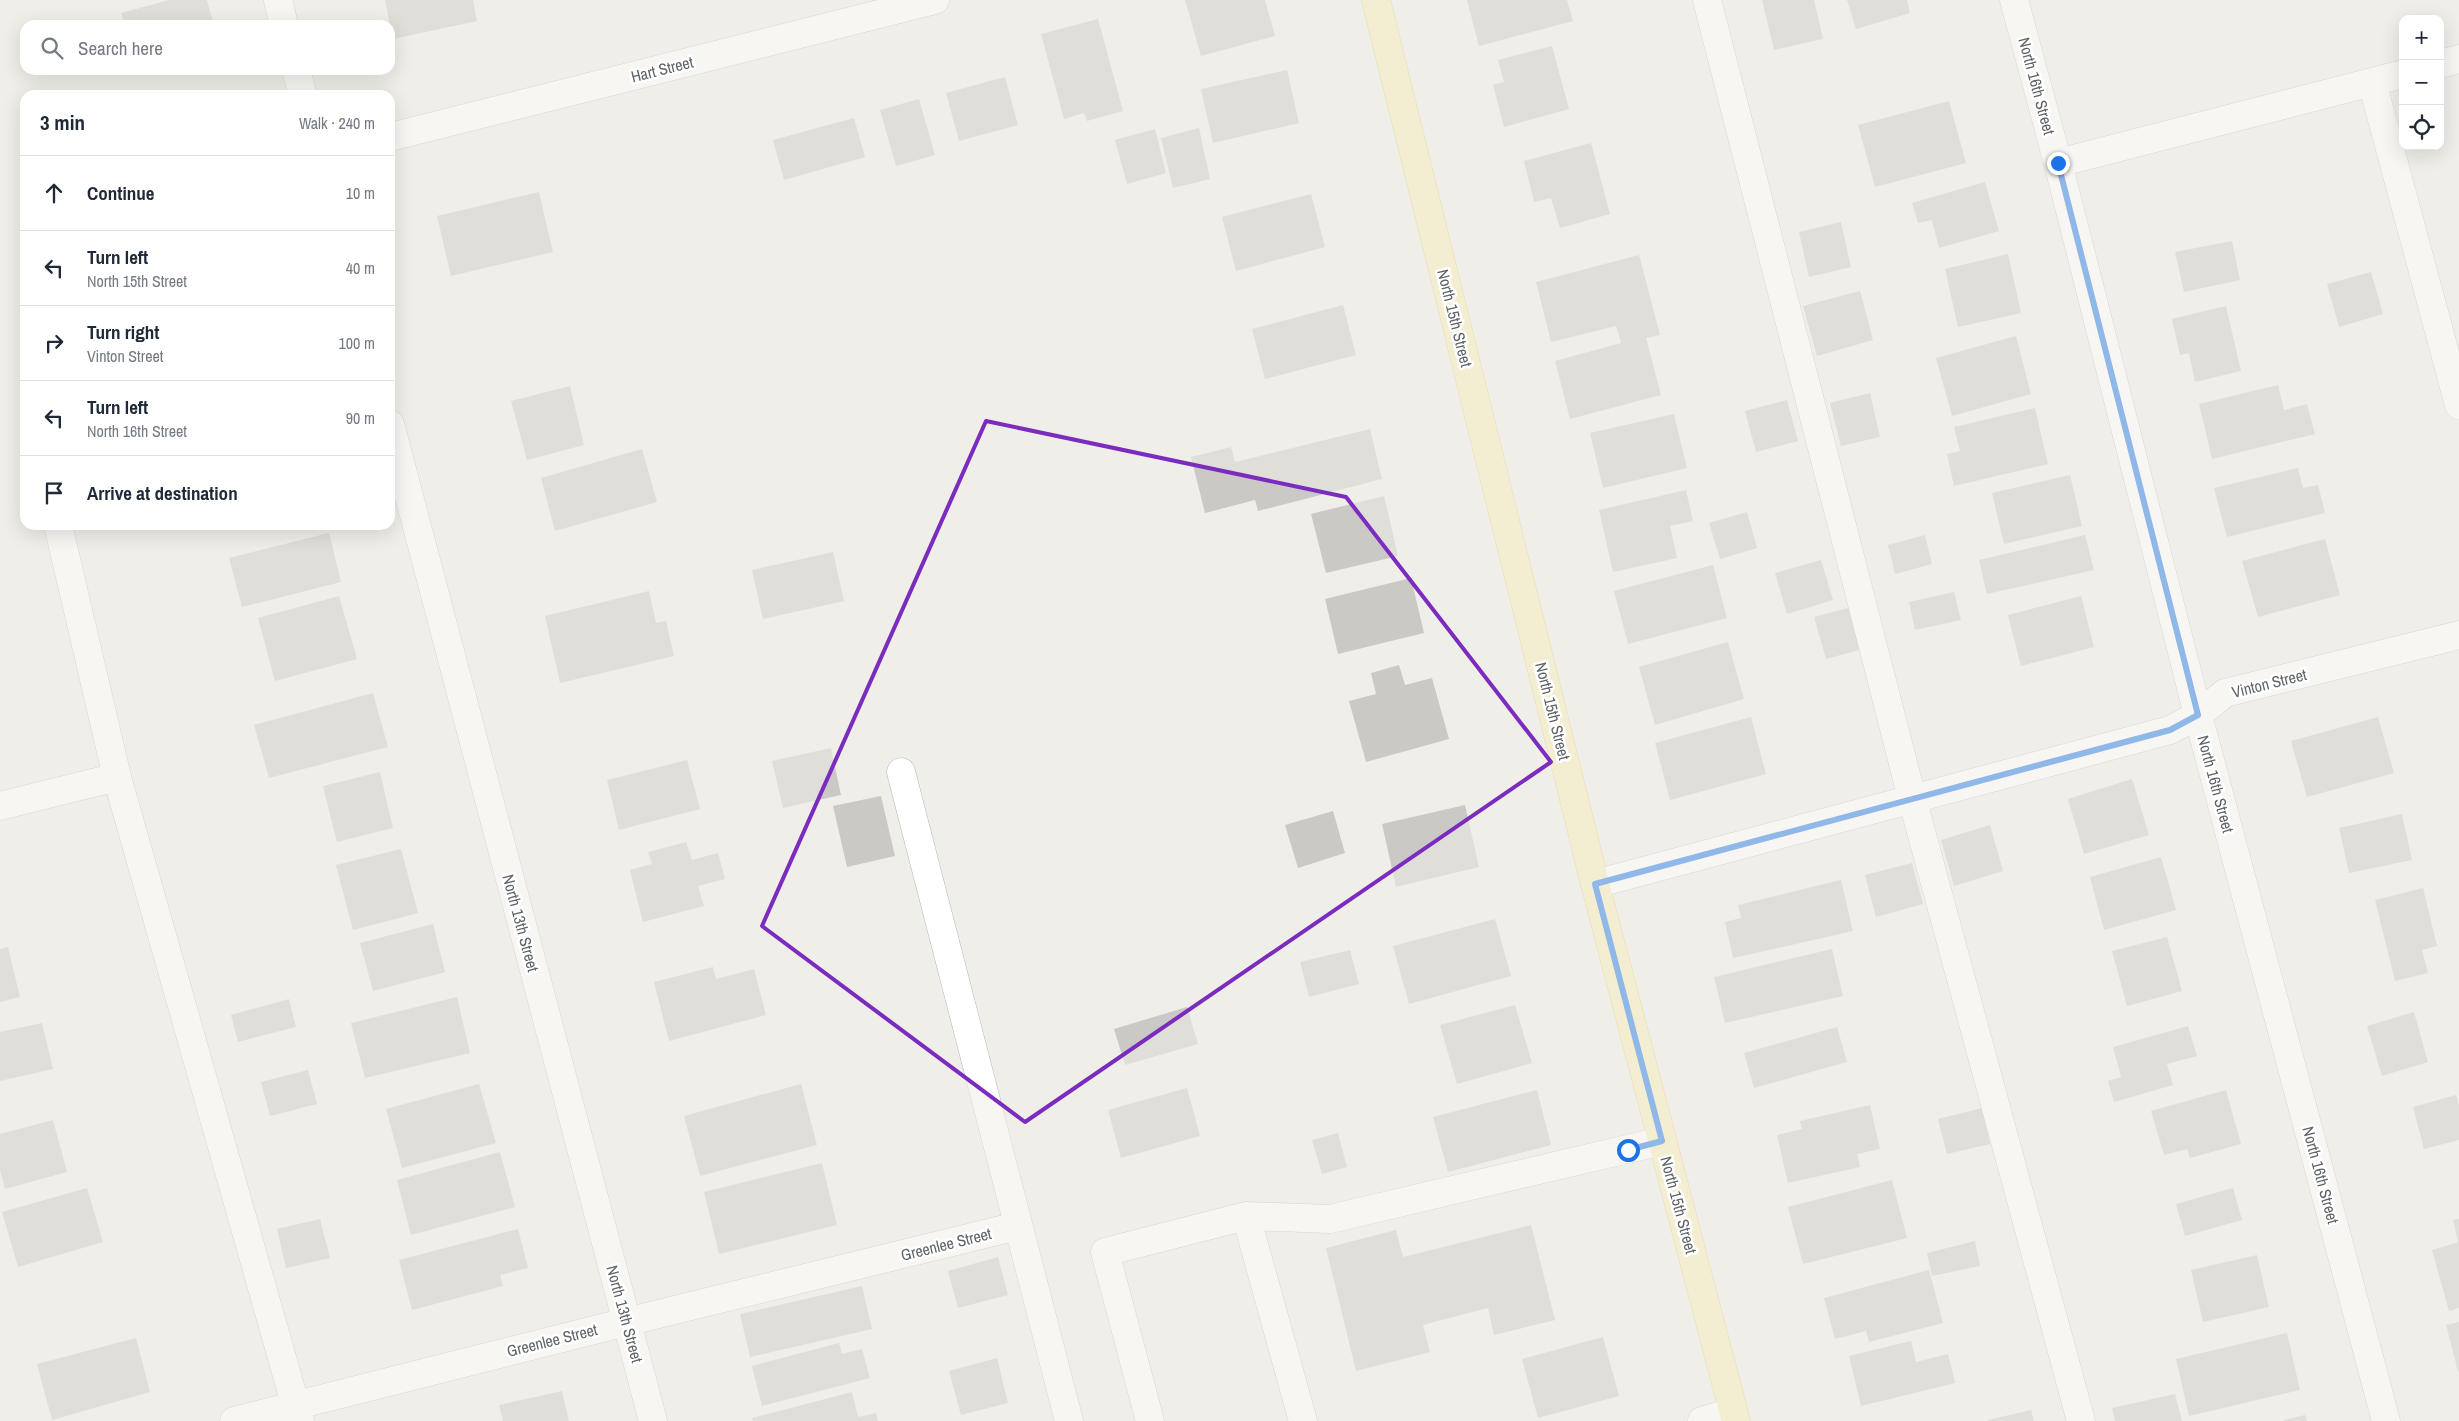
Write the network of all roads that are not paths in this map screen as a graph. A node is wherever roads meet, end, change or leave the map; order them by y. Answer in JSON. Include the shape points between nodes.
{"nodes":[{"id":1,"x":278,"y":0,"type":"edge"},
{"id":2,"x":935,"y":0,"type":"edge"},
{"id":3,"x":1376,"y":0,"type":"edge"},
{"id":4,"x":1707,"y":0,"type":"edge"},
{"id":5,"x":2014,"y":0,"type":"edge"},
{"id":6,"x":283,"y":20,"type":"edge"},
{"id":7,"x":2459,"y":59,"type":"edge"},
{"id":8,"x":2444,"y":63,"type":"edge"},
{"id":9,"x":297,"y":75,"type":"edge"},
{"id":10,"x":2399,"y":75,"type":"edge"},
{"id":11,"x":2372,"y":82,"type":"junction"},
{"id":12,"x":302,"y":90,"type":"edge"},
{"id":13,"x":395,"y":136,"type":"edge"},
{"id":14,"x":2058,"y":163,"type":"junction"},
{"id":15,"x":2459,"y":405,"type":"edge"},
{"id":16,"x":395,"y":443,"type":"edge"},
{"id":17,"x":59,"y":530,"type":"edge"},
{"id":18,"x":2459,"y":635,"type":"edge"},
{"id":19,"x":2198,"y":715,"type":"junction"},
{"id":20,"x":901,"y":772,"type":"dead end"},
{"id":21,"x":117,"y":777,"type":"junction"},
{"id":22,"x":1912,"y":798,"type":"junction"},
{"id":23,"x":0,"y":806,"type":"edge"},
{"id":24,"x":1595,"y":884,"type":"junction"},
{"id":25,"x":1662,"y":1141,"type":"junction"},
{"id":26,"x":1246,"y":1216,"type":"junction"},
{"id":27,"x":1017,"y":1226,"type":"junction"},
{"id":28,"x":626,"y":1322,"type":"junction"},
{"id":29,"x":298,"y":1413,"type":"edge"},
{"id":30,"x":1734,"y":1416,"type":"edge"},
{"id":31,"x":234,"y":1421,"type":"edge"},
{"id":32,"x":653,"y":1421,"type":"edge"},
{"id":33,"x":1069,"y":1421,"type":"edge"},
{"id":34,"x":1150,"y":1421,"type":"edge"},
{"id":35,"x":1303,"y":1421,"type":"edge"},
{"id":36,"x":1702,"y":1421,"type":"edge"},
{"id":37,"x":2081,"y":1421,"type":"edge"},
{"id":38,"x":2386,"y":1421,"type":"edge"}],
"edges":[{"from":1,"to":6,"type":"street"},
{"from":2,"to":13,"type":"street","name":"Hart Street"},
{"from":3,"to":24,"type":"main road","name":"North 15th Street"},
{"from":4,"to":22,"type":"street"},
{"from":5,"to":14,"type":"street","name":"North 16th Street"},
{"from":7,"to":8,"type":"street"},
{"from":9,"to":12,"type":"street"},
{"from":10,"to":11,"type":"street"},
{"from":11,"to":14,"type":"street"},
{"from":11,"to":15,"type":"street"},
{"from":14,"to":19,"type":"street","name":"North 16th Street"},
{"from":16,"to":28,"type":"street","name":"North 13th Street"},
{"from":17,"to":21,"type":"street"},
{"from":18,"to":19,"type":"street","name":"Vinton Street","via":[[2225,694]]},
{"from":19,"to":22,"type":"street","name":"Vinton Street","via":[[2170,730]]},
{"from":19,"to":38,"type":"street","name":"North 16th Street"},
{"from":20,"to":27,"type":"street"},
{"from":21,"to":23,"type":"street"},
{"from":21,"to":29,"type":"street"},
{"from":22,"to":24,"type":"street","name":"Vinton Street"},
{"from":22,"to":37,"type":"street"},
{"from":24,"to":25,"type":"main road","name":"North 15th Street"},
{"from":25,"to":26,"type":"street","via":[[1330,1219]]},
{"from":25,"to":30,"type":"main road","name":"North 15th Street"},
{"from":26,"to":34,"type":"street","via":[[1105,1252]]},
{"from":26,"to":35,"type":"street"},
{"from":27,"to":28,"type":"street","name":"Greenlee Street"},
{"from":27,"to":33,"type":"street"},
{"from":28,"to":29,"type":"street","name":"Greenlee Street"},
{"from":28,"to":32,"type":"street","name":"North 13th Street"},
{"from":29,"to":31,"type":"street","name":"Greenlee Street"},
{"from":30,"to":36,"type":"street"}]}
